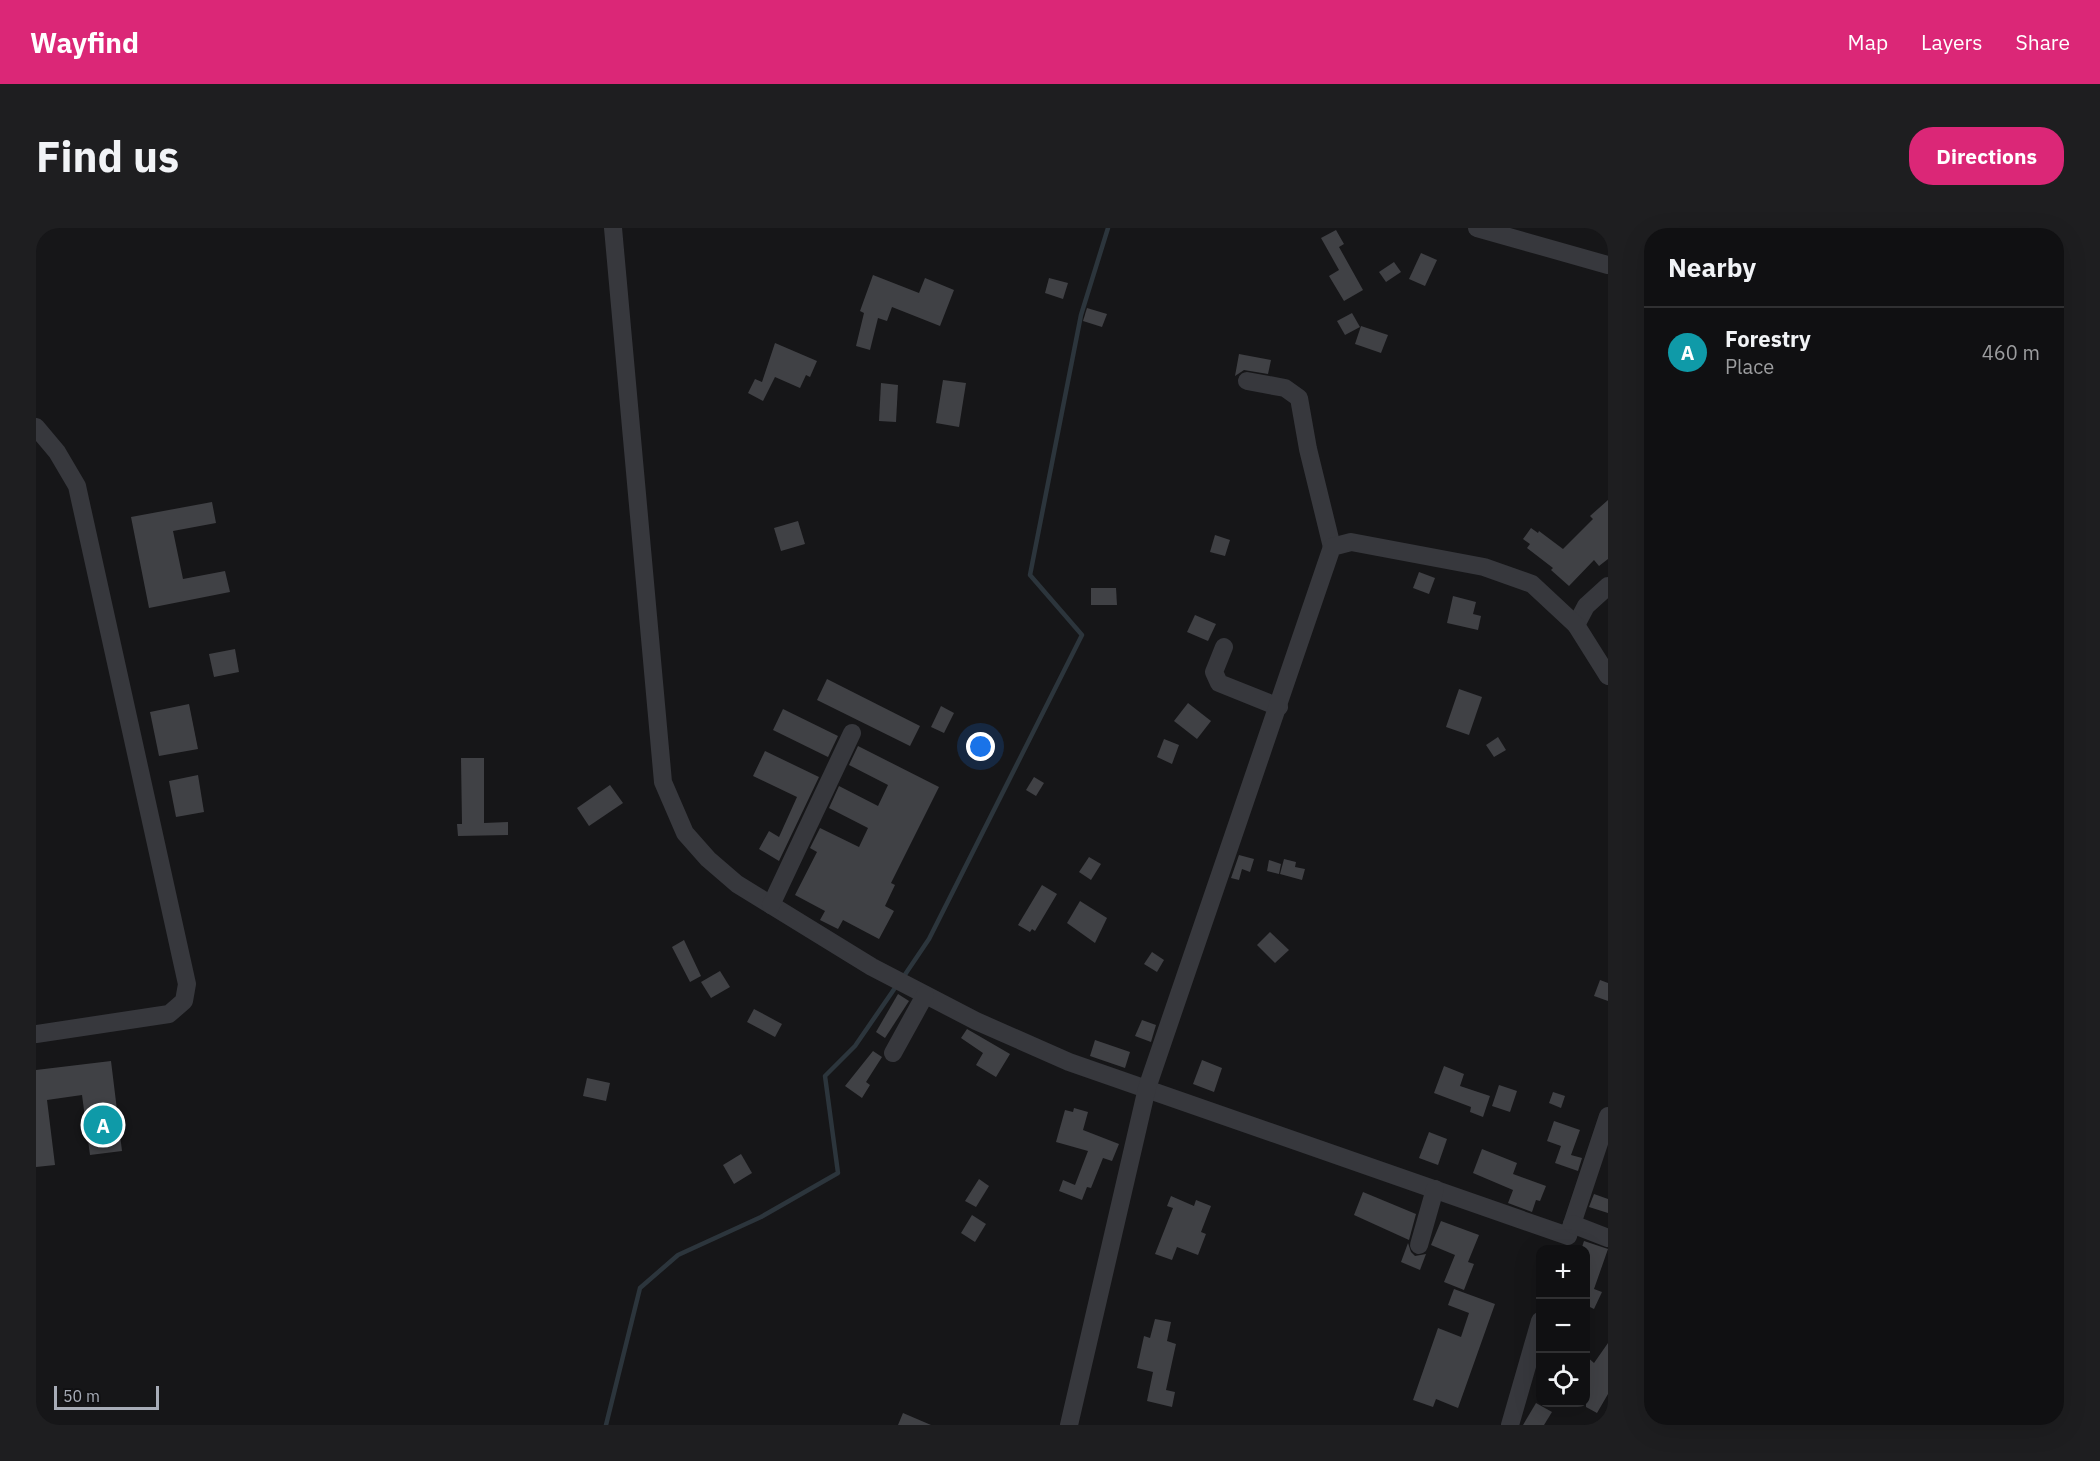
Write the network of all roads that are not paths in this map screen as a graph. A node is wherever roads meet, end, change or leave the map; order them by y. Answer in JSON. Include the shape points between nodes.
{"nodes":[{"id":1,"x":613,"y":228,"type":"edge"},
{"id":2,"x":1477,"y":228,"type":"edge"},
{"id":3,"x":1608,"y":265,"type":"edge"},
{"id":4,"x":1247,"y":381,"type":"dead end"},
{"id":5,"x":36,"y":427,"type":"edge"},
{"id":6,"x":1332,"y":547,"type":"junction"},
{"id":7,"x":1608,"y":586,"type":"edge"},
{"id":8,"x":1576,"y":625,"type":"junction"},
{"id":9,"x":1224,"y":647,"type":"dead end"},
{"id":10,"x":1608,"y":676,"type":"edge"},
{"id":11,"x":1279,"y":707,"type":"junction"},
{"id":12,"x":852,"y":733,"type":"dead end"},
{"id":13,"x":771,"y":905,"type":"junction"},
{"id":14,"x":925,"y":995,"type":"junction"},
{"id":15,"x":36,"y":1034,"type":"edge"},
{"id":16,"x":893,"y":1053,"type":"dead end"},
{"id":17,"x":1147,"y":1088,"type":"junction"},
{"id":18,"x":1608,"y":1116,"type":"edge"},
{"id":19,"x":1435,"y":1189,"type":"junction"},
{"id":20,"x":1568,"y":1236,"type":"edge"},
{"id":21,"x":1608,"y":1239,"type":"edge"},
{"id":22,"x":1419,"y":1245,"type":"dead end"},
{"id":23,"x":1536,"y":1335,"type":"edge"},
{"id":24,"x":1069,"y":1425,"type":"edge"},
{"id":25,"x":1510,"y":1425,"type":"edge"}],
"edges":[{"from":1,"to":13,"type":"street","via":[[663,782],[685,833],[700,851],[737,884]]},
{"from":2,"to":3,"type":"street"},
{"from":4,"to":6,"type":"street","via":[[1284,388],[1299,398]]},
{"from":5,"to":15,"type":"street","via":[[77,486],[187,984],[184,1001],[169,1014]]},
{"from":6,"to":8,"type":"street","via":[[1351,542],[1484,567],[1532,584]]},
{"from":6,"to":11,"type":"street"},
{"from":7,"to":8,"type":"street","via":[[1586,606]]},
{"from":8,"to":10,"type":"street"},
{"from":9,"to":11,"type":"street","via":[[1214,672],[1219,683]]},
{"from":11,"to":17,"type":"street"},
{"from":12,"to":13,"type":"street"},
{"from":13,"to":14,"type":"street"},
{"from":14,"to":16,"type":"street"},
{"from":14,"to":17,"type":"street","via":[[1069,1062]]},
{"from":17,"to":19,"type":"street"},
{"from":17,"to":24,"type":"street"},
{"from":18,"to":20,"type":"street"},
{"from":19,"to":20,"type":"street"},
{"from":19,"to":22,"type":"street"},
{"from":20,"to":21,"type":"street"},
{"from":23,"to":25,"type":"street"}]}
